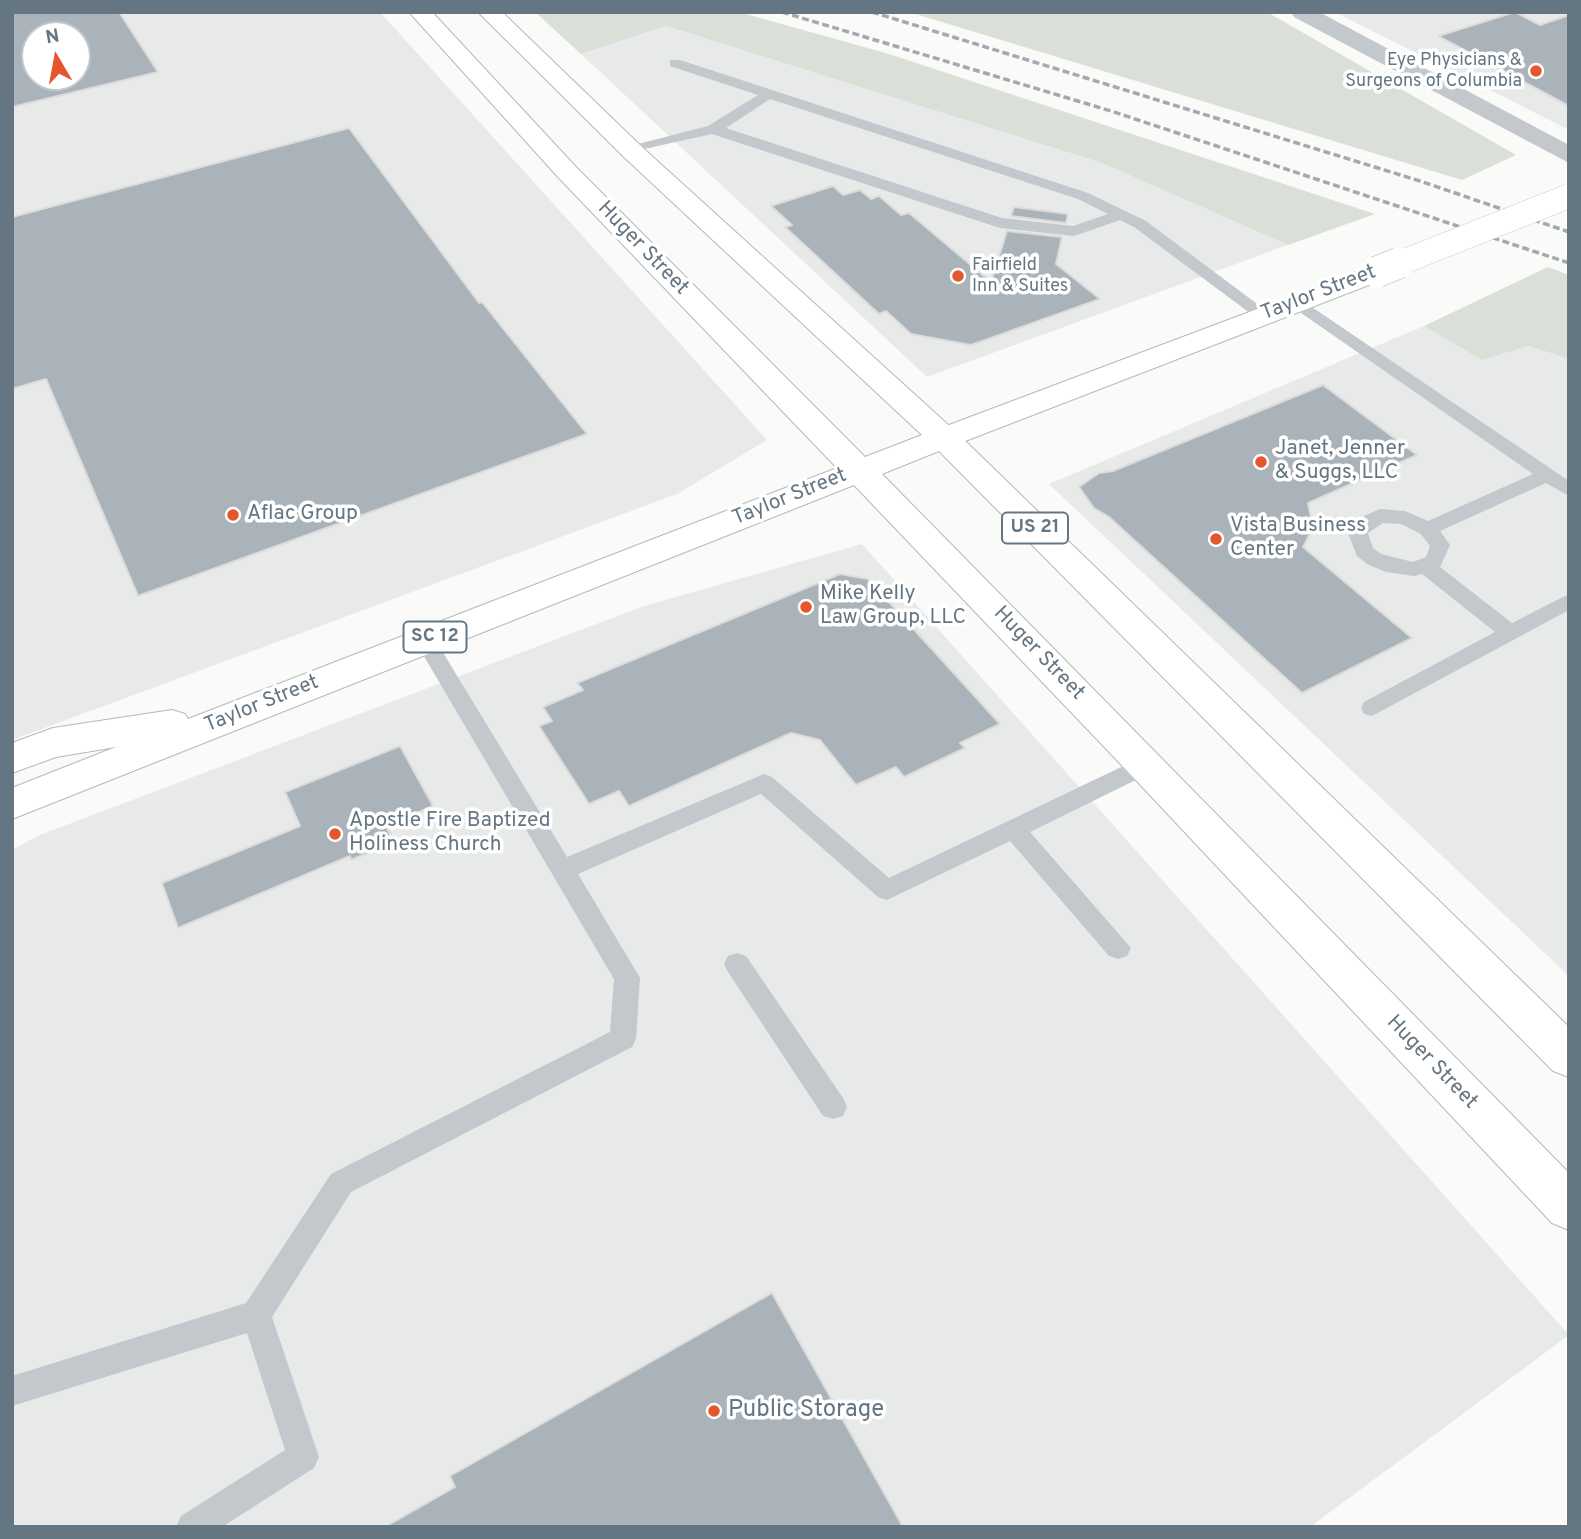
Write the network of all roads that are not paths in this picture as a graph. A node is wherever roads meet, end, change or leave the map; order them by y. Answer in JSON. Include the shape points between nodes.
{"nodes":[{"id":1,"x":420,"y":12,"type":"edge"},
{"id":2,"x":489,"y":12,"type":"edge"},
{"id":3,"x":1302,"y":12,"type":"edge"},
{"id":4,"x":674,"y":63,"type":"dead end"},
{"id":5,"x":769,"y":93,"type":"junction"},
{"id":6,"x":713,"y":129,"type":"junction"},
{"id":7,"x":632,"y":150,"type":"junction"},
{"id":8,"x":1569,"y":155,"type":"edge"},
{"id":9,"x":1569,"y":196,"type":"edge"},
{"id":10,"x":1123,"y":214,"type":"junction"},
{"id":11,"x":1297,"y":302,"type":"junction"},
{"id":12,"x":1264,"y":315,"type":"junction"},
{"id":13,"x":944,"y":438,"type":"junction"},
{"id":14,"x":859,"y":471,"type":"junction"},
{"id":15,"x":1548,"y":475,"type":"junction"},
{"id":16,"x":1569,"y":490,"type":"edge"},
{"id":17,"x":1428,"y":529,"type":"junction"},
{"id":18,"x":1426,"y":566,"type":"junction"},
{"id":19,"x":1569,"y":601,"type":"edge"},
{"id":20,"x":1509,"y":632,"type":"junction"},
{"id":21,"x":426,"y":640,"type":"junction"},
{"id":22,"x":1372,"y":708,"type":"dead end"},
{"id":23,"x":246,"y":711,"type":"junction"},
{"id":24,"x":12,"y":758,"type":"edge"},
{"id":25,"x":1146,"y":765,"type":"junction"},
{"id":26,"x":12,"y":804,"type":"edge"},
{"id":27,"x":1014,"y":830,"type":"junction"},
{"id":28,"x":564,"y":869,"type":"junction"},
{"id":29,"x":1118,"y":948,"type":"dead end"},
{"id":30,"x":737,"y":964,"type":"dead end"},
{"id":31,"x":1569,"y":1057,"type":"edge"},
{"id":32,"x":833,"y":1107,"type":"dead end"},
{"id":33,"x":1569,"y":1207,"type":"edge"},
{"id":34,"x":256,"y":1315,"type":"junction"},
{"id":35,"x":12,"y":1391,"type":"edge"},
{"id":36,"x":192,"y":1527,"type":"edge"}],
"edges":[{"from":1,"to":14,"type":"main road","name":"Huger Street","via":[[567,172]]},
{"from":2,"to":7,"type":"main road","number":"US 21"},
{"from":3,"to":8,"type":"street"},
{"from":4,"to":5,"type":"lane"},
{"from":5,"to":6,"type":"lane"},
{"from":5,"to":10,"type":"lane","via":[[1048,183]]},
{"from":6,"to":7,"type":"lane"},
{"from":6,"to":10,"type":"lane","via":[[1000,223],[1074,231]]},
{"from":7,"to":13,"type":"main road","number":"US 21"},
{"from":9,"to":11,"type":"main road","name":"Taylor Street","number":"SC 12","bridge":true},
{"from":10,"to":12,"type":"lane"},
{"from":11,"to":12,"type":"main road","name":"Taylor Street","number":"SC 12"},
{"from":11,"to":15,"type":"lane"},
{"from":12,"to":13,"type":"main road","name":"Taylor Street","number":"SC 12"},
{"from":13,"to":14,"type":"main road","name":"Taylor Street","number":"SC 12"},
{"from":13,"to":31,"type":"main road","number":"US 21"},
{"from":14,"to":21,"type":"main road","name":"Taylor Street","number":"SC 12"},
{"from":14,"to":25,"type":"main road","name":"Huger Street"},
{"from":15,"to":16,"type":"lane"},
{"from":15,"to":17,"type":"lane"},
{"from":17,"to":18,"type":"lane","via":[[1440,545],[1435,561]]},
{"from":17,"to":18,"type":"lane","via":[[1405,518],[1380,516],[1362,525],[1358,533],[1364,551],[1386,565]]},
{"from":18,"to":20,"type":"lane"},
{"from":19,"to":20,"type":"lane"},
{"from":20,"to":22,"type":"lane"},
{"from":21,"to":23,"type":"main road","name":"Taylor Street","number":"SC 12"},
{"from":21,"to":28,"type":"lane"},
{"from":23,"to":24,"type":"main road","via":[[53,743]]},
{"from":23,"to":26,"type":"main road","name":"Taylor Street","number":"SC 12"},
{"from":25,"to":27,"type":"lane"},
{"from":25,"to":33,"type":"main road","name":"Huger Street"},
{"from":27,"to":28,"type":"lane","via":[[887,890],[764,783]]},
{"from":27,"to":29,"type":"lane"},
{"from":28,"to":34,"type":"lane","via":[[626,978],[623,1039],[341,1183]]},
{"from":30,"to":32,"type":"lane"},
{"from":34,"to":35,"type":"lane"},
{"from":34,"to":36,"type":"lane","via":[[303,1457]]}]}
